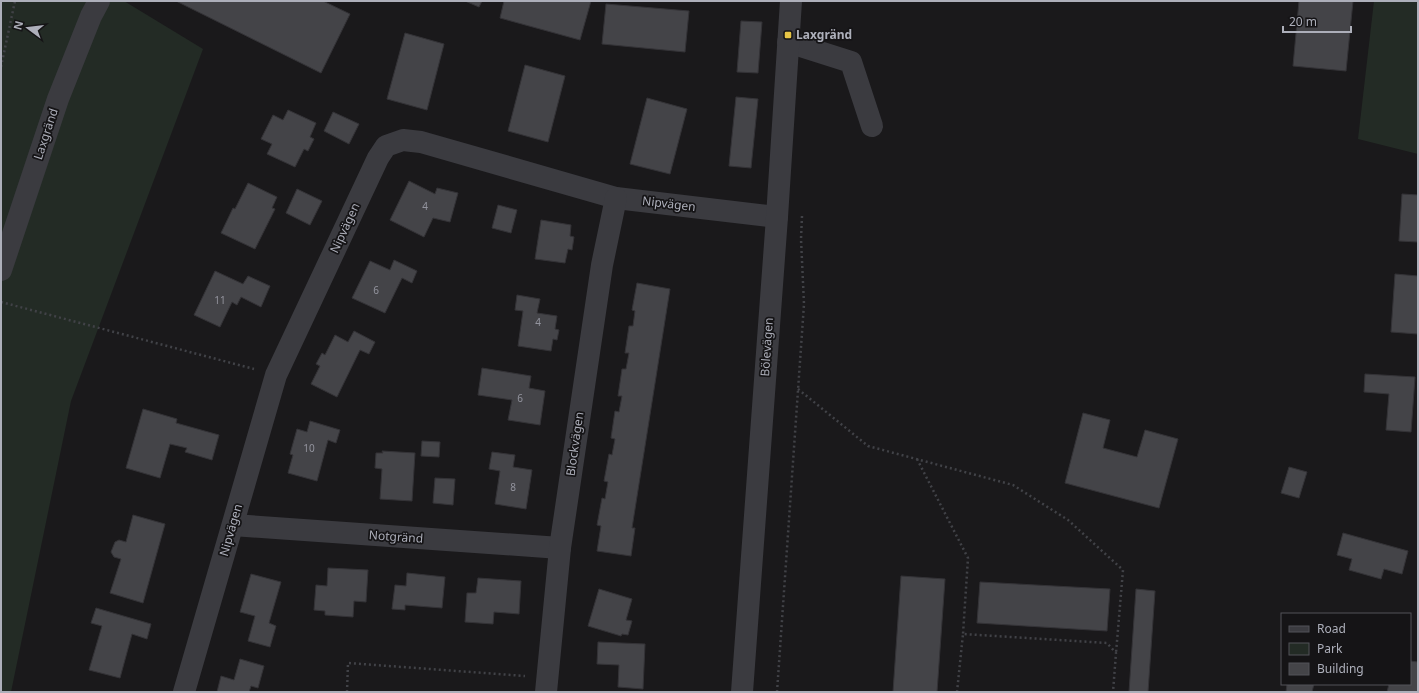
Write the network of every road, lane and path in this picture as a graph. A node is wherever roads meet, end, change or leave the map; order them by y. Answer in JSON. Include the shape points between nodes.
{"nodes":[{"id":1,"x":15,"y":1,"type":"edge"},
{"id":2,"x":99,"y":1,"type":"edge"},
{"id":3,"x":791,"y":1,"type":"edge"},
{"id":4,"x":788,"y":42,"type":"junction"},
{"id":5,"x":1,"y":67,"type":"edge"},
{"id":6,"x":872,"y":126,"type":"dead end"},
{"id":7,"x":616,"y":198,"type":"junction"},
{"id":8,"x":802,"y":216,"type":"dead end"},
{"id":9,"x":777,"y":217,"type":"junction"},
{"id":10,"x":1,"y":270,"type":"edge"},
{"id":11,"x":1,"y":302,"type":"edge"},
{"id":12,"x":276,"y":375,"type":"junction"},
{"id":13,"x":798,"y":389,"type":"junction"},
{"id":14,"x":917,"y":459,"type":"junction"},
{"id":15,"x":232,"y":525,"type":"junction"},
{"id":16,"x":560,"y":548,"type":"junction"},
{"id":17,"x":963,"y":634,"type":"junction"},
{"id":18,"x":1116,"y":653,"type":"junction"},
{"id":19,"x":547,"y":685,"type":"edge"},
{"id":20,"x":184,"y":692,"type":"edge"},
{"id":21,"x":347,"y":692,"type":"edge"},
{"id":22,"x":742,"y":692,"type":"edge"},
{"id":23,"x":777,"y":692,"type":"edge"},
{"id":24,"x":957,"y":692,"type":"edge"},
{"id":25,"x":1113,"y":692,"type":"edge"}],
"edges":[{"from":1,"to":5,"type":"path"},
{"from":2,"to":10,"type":"street","name":"Laxgränd","via":[[58,99]]},
{"from":3,"to":4,"type":"street","name":"Bölevägen"},
{"from":4,"to":6,"type":"street","via":[[851,62]]},
{"from":4,"to":9,"type":"street","name":"Bölevägen"},
{"from":7,"to":9,"type":"street","name":"Nipvägen"},
{"from":7,"to":12,"type":"street","name":"Nipvägen","via":[[421,142],[403,140],[386,146],[378,158]]},
{"from":7,"to":16,"type":"street","name":"Blockvägen","via":[[602,265]]},
{"from":8,"to":13,"type":"path","via":[[800,239],[804,304]]},
{"from":9,"to":22,"type":"street","name":"Bölevägen"},
{"from":11,"to":12,"type":"path"},
{"from":12,"to":15,"type":"street","name":"Nipvägen"},
{"from":13,"to":14,"type":"path","via":[[868,446]]},
{"from":13,"to":23,"type":"path"},
{"from":14,"to":17,"type":"path","via":[[968,558]]},
{"from":14,"to":18,"type":"path","via":[[1013,485],[1068,520],[1123,570]]},
{"from":15,"to":16,"type":"street","name":"Notgränd"},
{"from":15,"to":20,"type":"street","name":"Nipvägen"},
{"from":16,"to":19,"type":"street","name":"Blockvägen"},
{"from":17,"to":18,"type":"path","via":[[1107,643]]},
{"from":17,"to":24,"type":"path"},
{"from":18,"to":25,"type":"path"},
{"from":19,"to":21,"type":"path","via":[[348,663]]}]}
